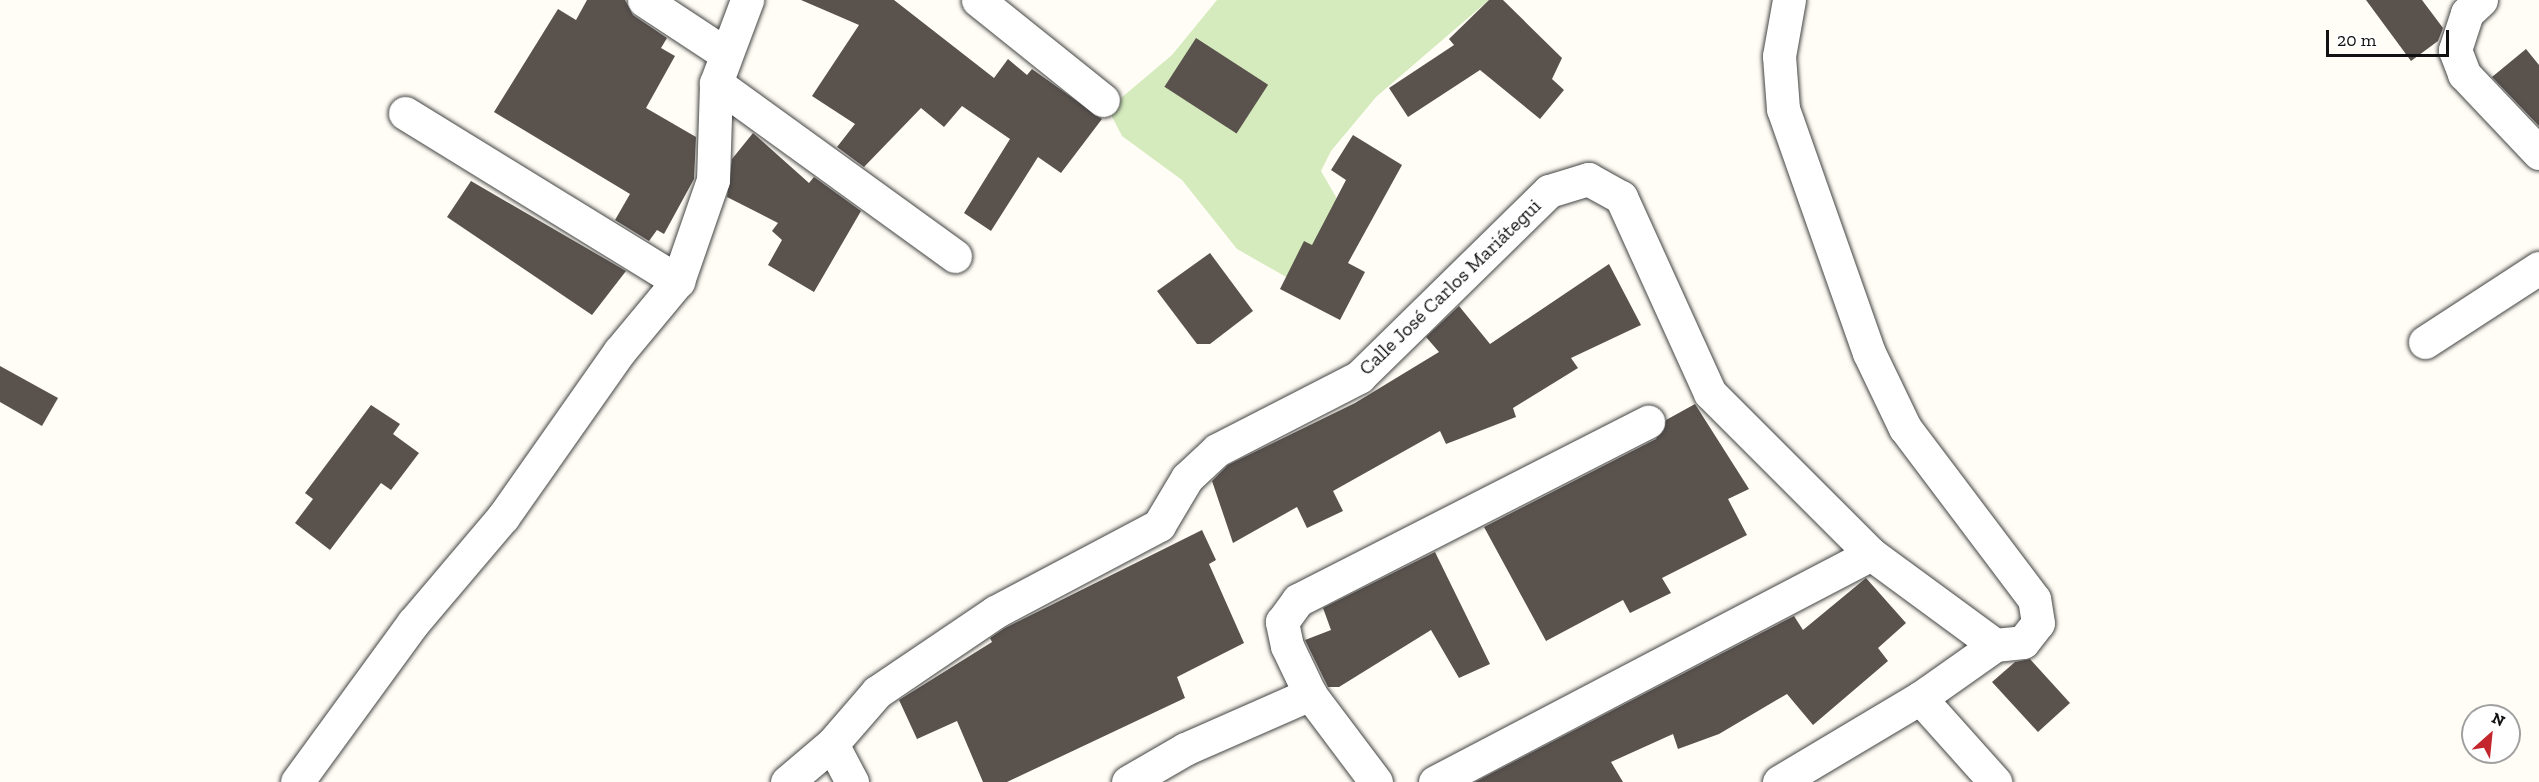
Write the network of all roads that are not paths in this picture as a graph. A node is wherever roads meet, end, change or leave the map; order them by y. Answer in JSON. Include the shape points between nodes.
{"nodes":[{"id":1,"x":644,"y":0,"type":"edge"},
{"id":2,"x":747,"y":0,"type":"edge"},
{"id":3,"x":978,"y":0,"type":"edge"},
{"id":4,"x":1789,"y":0,"type":"edge"},
{"id":5,"x":2481,"y":0,"type":"edge"},
{"id":6,"x":721,"y":69,"type":"junction"},
{"id":7,"x":1103,"y":100,"type":"dead end"},
{"id":8,"x":405,"y":113,"type":"dead end"},
{"id":9,"x":2539,"y":153,"type":"edge"},
{"id":10,"x":955,"y":256,"type":"dead end"},
{"id":11,"x":2539,"y":268,"type":"edge"},
{"id":12,"x":678,"y":281,"type":"junction"},
{"id":13,"x":2425,"y":342,"type":"dead end"},
{"id":14,"x":1648,"y":422,"type":"dead end"},
{"id":15,"x":1871,"y":554,"type":"junction"},
{"id":16,"x":1995,"y":645,"type":"junction"},
{"id":17,"x":1310,"y":694,"type":"junction"},
{"id":18,"x":1920,"y":698,"type":"junction"},
{"id":19,"x":832,"y":744,"type":"junction"},
{"id":20,"x":297,"y":782,"type":"edge"},
{"id":21,"x":787,"y":782,"type":"edge"},
{"id":22,"x":852,"y":782,"type":"edge"},
{"id":23,"x":1128,"y":782,"type":"edge"},
{"id":24,"x":1376,"y":782,"type":"edge"},
{"id":25,"x":1435,"y":782,"type":"edge"},
{"id":26,"x":1779,"y":782,"type":"edge"},
{"id":27,"x":1995,"y":782,"type":"edge"}],
"edges":[{"from":1,"to":6,"type":"street"},
{"from":2,"to":6,"type":"street"},
{"from":3,"to":7,"type":"street"},
{"from":4,"to":16,"type":"street","via":[[1779,56],[1783,109],[1885,393],[2034,599],[2038,623],[2023,642]]},
{"from":5,"to":9,"type":"street","via":[[2467,13],[2454,50],[2464,74]]},
{"from":6,"to":10,"type":"street"},
{"from":6,"to":12,"type":"street","via":[[713,180]]},
{"from":8,"to":12,"type":"street"},
{"from":11,"to":13,"type":"street"},
{"from":12,"to":20,"type":"street","via":[[619,352],[503,517],[413,623]]},
{"from":14,"to":17,"type":"street","via":[[1298,600],[1282,622]]},
{"from":15,"to":16,"type":"street","name":"Calle José Carlos Mariátegui"},
{"from":15,"to":19,"type":"street","name":"Calle José Carlos Mariátegui","via":[[1710,393],[1621,197],[1588,179],[1549,191],[1359,377],[1217,450],[1187,478],[1160,525],[995,612],[877,692]]},
{"from":15,"to":25,"type":"street"},
{"from":16,"to":18,"type":"street"},
{"from":17,"to":23,"type":"street","via":[[1185,749]]},
{"from":17,"to":24,"type":"street"},
{"from":18,"to":26,"type":"street"},
{"from":18,"to":27,"type":"street"},
{"from":19,"to":21,"type":"street","name":"Calle José Carlos Mariátegui"},
{"from":19,"to":22,"type":"street"}]}
